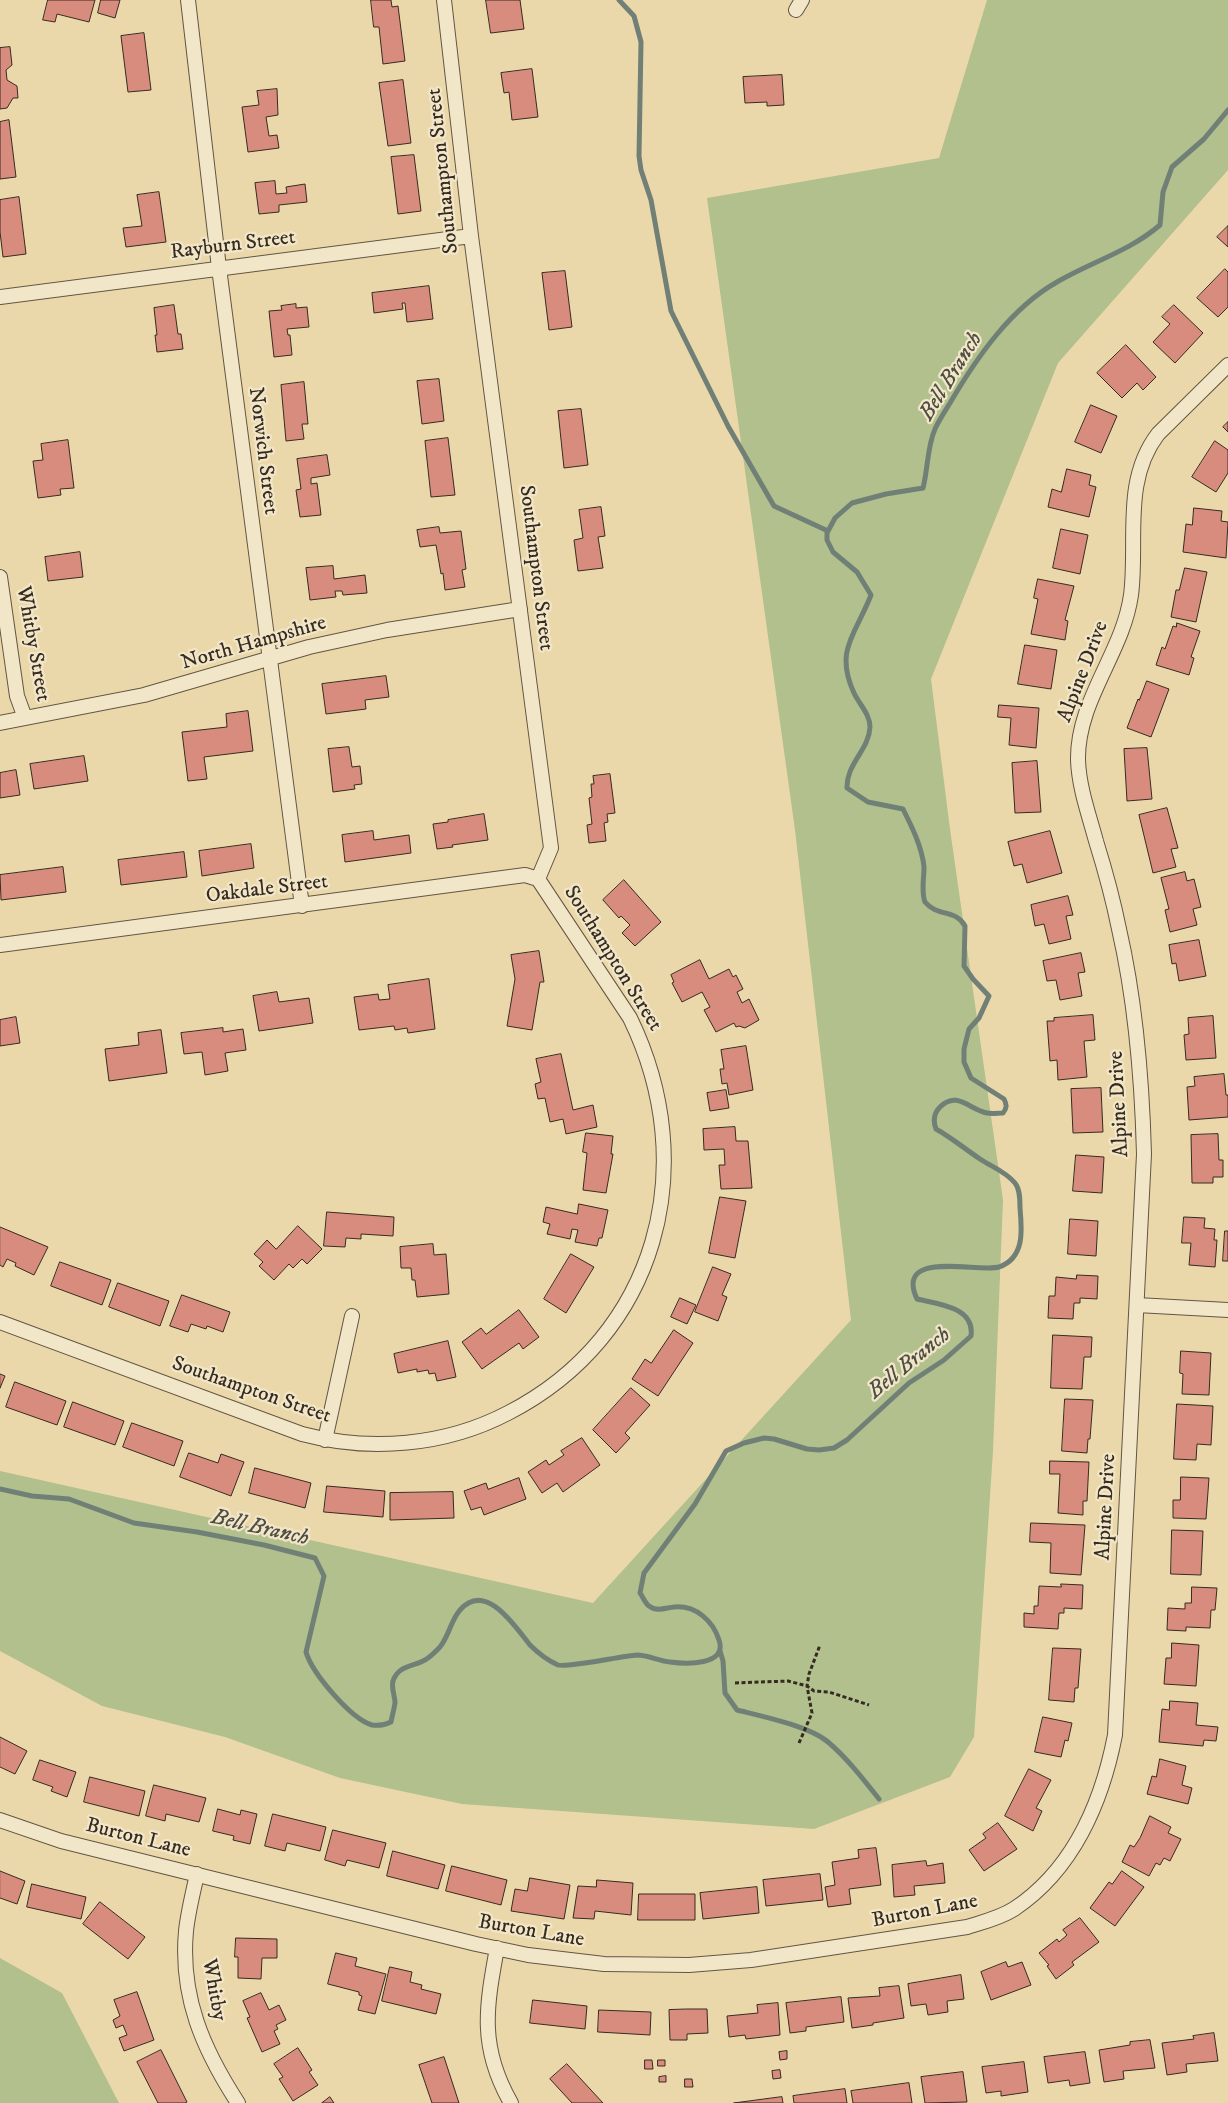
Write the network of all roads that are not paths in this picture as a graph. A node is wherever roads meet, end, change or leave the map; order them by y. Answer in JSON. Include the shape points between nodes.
{"nodes":[{"id":1,"x":188,"y":0,"type":"edge"},
{"id":2,"x":444,"y":0,"type":"edge"},
{"id":3,"x":472,"y":236,"type":"junction"},
{"id":4,"x":219,"y":268,"type":"junction"},
{"id":5,"x":0,"y":297,"type":"edge"},
{"id":6,"x":1228,"y":365,"type":"edge"},
{"id":7,"x":0,"y":577,"type":"edge"},
{"id":8,"x":520,"y":609,"type":"junction"},
{"id":9,"x":268,"y":658,"type":"junction"},
{"id":10,"x":25,"y":718,"type":"junction"},
{"id":11,"x":0,"y":723,"type":"edge"},
{"id":12,"x":538,"y":879,"type":"junction"},
{"id":13,"x":302,"y":906,"type":"junction"},
{"id":14,"x":0,"y":945,"type":"edge"},
{"id":15,"x":1137,"y":1305,"type":"junction"},
{"id":16,"x":1228,"y":1310,"type":"edge"},
{"id":17,"x":352,"y":1316,"type":"dead end"},
{"id":18,"x":0,"y":1322,"type":"edge"},
{"id":19,"x":325,"y":1440,"type":"junction"},
{"id":20,"x":0,"y":1820,"type":"edge"},
{"id":21,"x":197,"y":1874,"type":"junction"},
{"id":22,"x":1052,"y":1876,"type":"joint"},
{"id":23,"x":497,"y":1948,"type":"junction"},
{"id":24,"x":238,"y":2103,"type":"edge"},
{"id":25,"x":511,"y":2103,"type":"edge"}],
"edges":[{"from":1,"to":4,"type":"street","name":"Norwich Street"},
{"from":2,"to":3,"type":"street","name":"Southampton Street"},
{"from":3,"to":4,"type":"street","name":"Rayburn Street"},
{"from":3,"to":8,"type":"street","name":"Southampton Street"},
{"from":4,"to":5,"type":"street","name":"Rayburn Street"},
{"from":4,"to":9,"type":"street","name":"Norwich Street"},
{"from":6,"to":15,"type":"street","name":"Alpine Drive","via":[[1158,434],[1140,464],[1135,493],[1129,602],[1124,622],[1091,699],[1079,746],[1082,788],[1126,964],[1140,1062],[1144,1154]]},
{"from":7,"to":10,"type":"street","name":"Whitby Street","via":[[17,696]]},
{"from":8,"to":9,"type":"street","name":"North Hampshire","via":[[387,630]]},
{"from":8,"to":12,"type":"street","name":"Southampton Street","via":[[551,848]]},
{"from":9,"to":10,"type":"street","name":"North Hampshire","via":[[144,695]]},
{"from":9,"to":13,"type":"street","name":"Norwich Street"},
{"from":10,"to":11,"type":"street","name":"North Hampshire"},
{"from":12,"to":13,"type":"street","name":"Oakdale Street","via":[[525,875]]},
{"from":12,"to":19,"type":"street","name":"Southampton Street","via":[[630,1018],[651,1068],[662,1122],[665,1167],[660,1213],[648,1257],[627,1302],[601,1340],[563,1378],[525,1404],[477,1427],[427,1440],[377,1444]]},
{"from":13,"to":14,"type":"street","name":"Oakdale Street"},
{"from":15,"to":16,"type":"street"},
{"from":15,"to":22,"type":"street","name":"Alpine Drive","via":[[1115,1735],[1104,1779],[1084,1829],[1070,1855]]},
{"from":17,"to":19,"type":"street"},
{"from":18,"to":19,"type":"street","name":"Southampton Street"},
{"from":20,"to":21,"type":"street","name":"Burton Lane","via":[[61,1841]]},
{"from":21,"to":23,"type":"street","name":"Burton Lane"},
{"from":21,"to":24,"type":"street","name":"Whitby","via":[[186,1930],[188,1988],[204,2043]]},
{"from":22,"to":23,"type":"street","name":"Burton Lane","via":[[1012,1909],[967,1927],[751,1960],[629,1966],[528,1955]]},
{"from":23,"to":25,"type":"street","via":[[487,2004],[487,2024],[493,2062]]}]}
